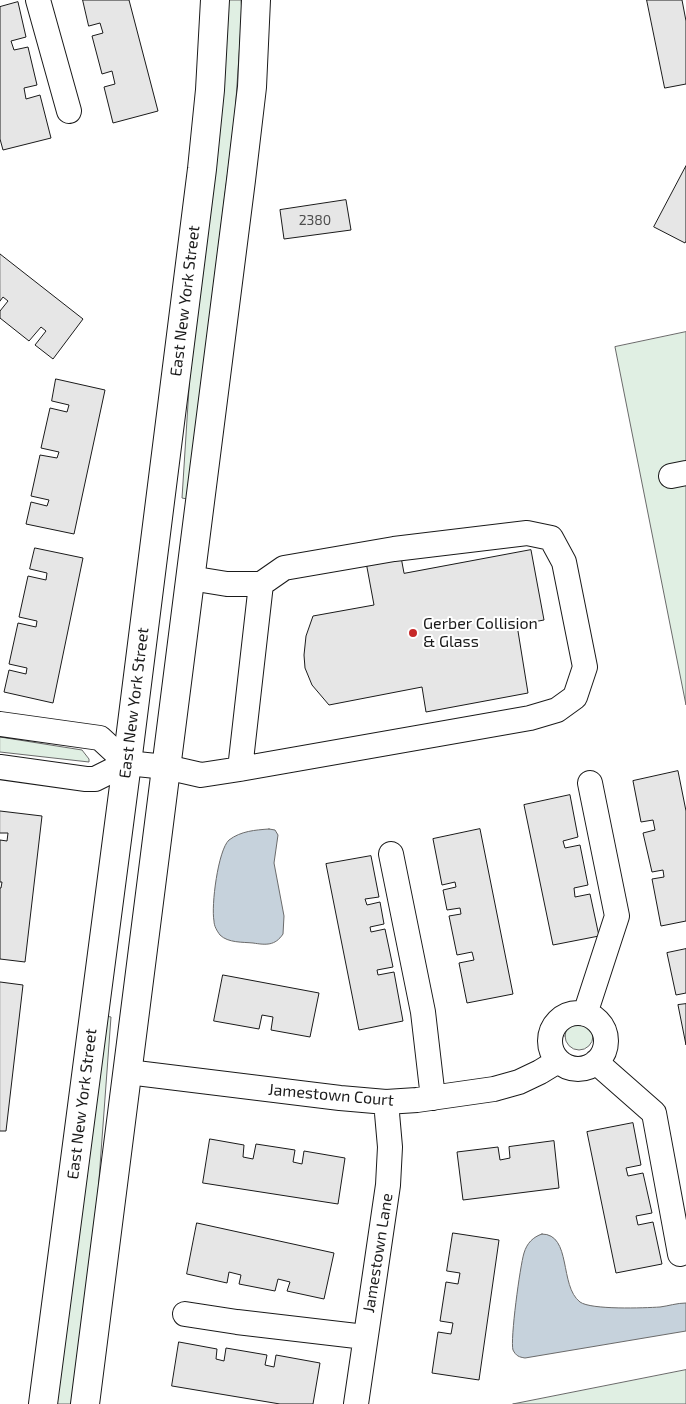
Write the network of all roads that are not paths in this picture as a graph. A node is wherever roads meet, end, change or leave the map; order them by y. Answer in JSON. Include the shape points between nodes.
{"nodes":[{"id":1,"x":38,"y":0,"type":"edge"},
{"id":2,"x":215,"y":0,"type":"edge"},
{"id":3,"x":256,"y":0,"type":"edge"},
{"id":4,"x":69,"y":111,"type":"dead end"},
{"id":5,"x":190,"y":578,"type":"junction"},
{"id":6,"x":261,"y":584,"type":"junction"},
{"id":7,"x":0,"y":724,"type":"edge"},
{"id":8,"x":127,"y":763,"type":"junction"},
{"id":9,"x":0,"y":767,"type":"edge"},
{"id":10,"x":166,"y":767,"type":"junction"},
{"id":11,"x":240,"y":769,"type":"junction"},
{"id":12,"x":590,"y":783,"type":"dead end"},
{"id":13,"x":391,"y":854,"type":"dead end"},
{"id":14,"x":585,"y":1014,"type":"junction"},
{"id":15,"x":558,"y":1060,"type":"junction"},
{"id":16,"x":596,"y":1062,"type":"junction"},
{"id":17,"x":128,"y":1072,"type":"junction"},
{"id":18,"x":433,"y":1098,"type":"junction"},
{"id":19,"x":386,"y":1102,"type":"junction"},
{"id":20,"x":680,"y":1254,"type":"dead end"},
{"id":21,"x":185,"y":1314,"type":"dead end"},
{"id":22,"x":365,"y":1337,"type":"junction"},
{"id":23,"x":43,"y":1404,"type":"edge"},
{"id":24,"x":85,"y":1404,"type":"edge"},
{"id":25,"x":356,"y":1404,"type":"edge"}],
"edges":[{"from":1,"to":4,"type":"street"},
{"from":2,"to":8,"type":"main road","name":"East New York Street","via":[[202,168]]},
{"from":3,"to":5,"type":"main road","via":[[250,97]]},
{"from":5,"to":6,"type":"street","via":[[227,584]]},
{"from":5,"to":10,"type":"main road"},
{"from":6,"to":11,"type":"street"},
{"from":6,"to":11,"type":"street","via":[[284,568],[394,549],[527,533],[551,538],[564,562],[586,667],[575,697],[557,710],[530,718]]},
{"from":7,"to":8,"type":"street","via":[[100,738]]},
{"from":8,"to":9,"type":"street","via":[[95,779]]},
{"from":8,"to":10,"type":"street"},
{"from":8,"to":23,"type":"main road","name":"East New York Street"},
{"from":10,"to":11,"type":"street","via":[[201,775]]},
{"from":10,"to":17,"type":"main road"},
{"from":12,"to":14,"type":"street","via":[[617,916]]},
{"from":13,"to":18,"type":"street","via":[[423,1012]]},
{"from":14,"to":15,"type":"street","via":[[567,1015],[554,1027],[551,1044]]},
{"from":14,"to":16,"type":"street","via":[[600,1023],[604,1030],[605,1048]]},
{"from":15,"to":16,"type":"street","via":[[581,1069]]},
{"from":15,"to":18,"type":"street","name":"Jamestown Court","via":[[519,1082]]},
{"from":16,"to":20,"type":"street","via":[[654,1113]]},
{"from":17,"to":19,"type":"street","name":"Jamestown Court"},
{"from":17,"to":24,"type":"main road"},
{"from":18,"to":19,"type":"street","name":"Jamestown Court"},
{"from":19,"to":22,"type":"street","name":"Jamestown Lane","via":[[390,1147],[388,1185]]},
{"from":21,"to":22,"type":"street"},
{"from":22,"to":25,"type":"street","name":"Jamestown Lane"}]}
